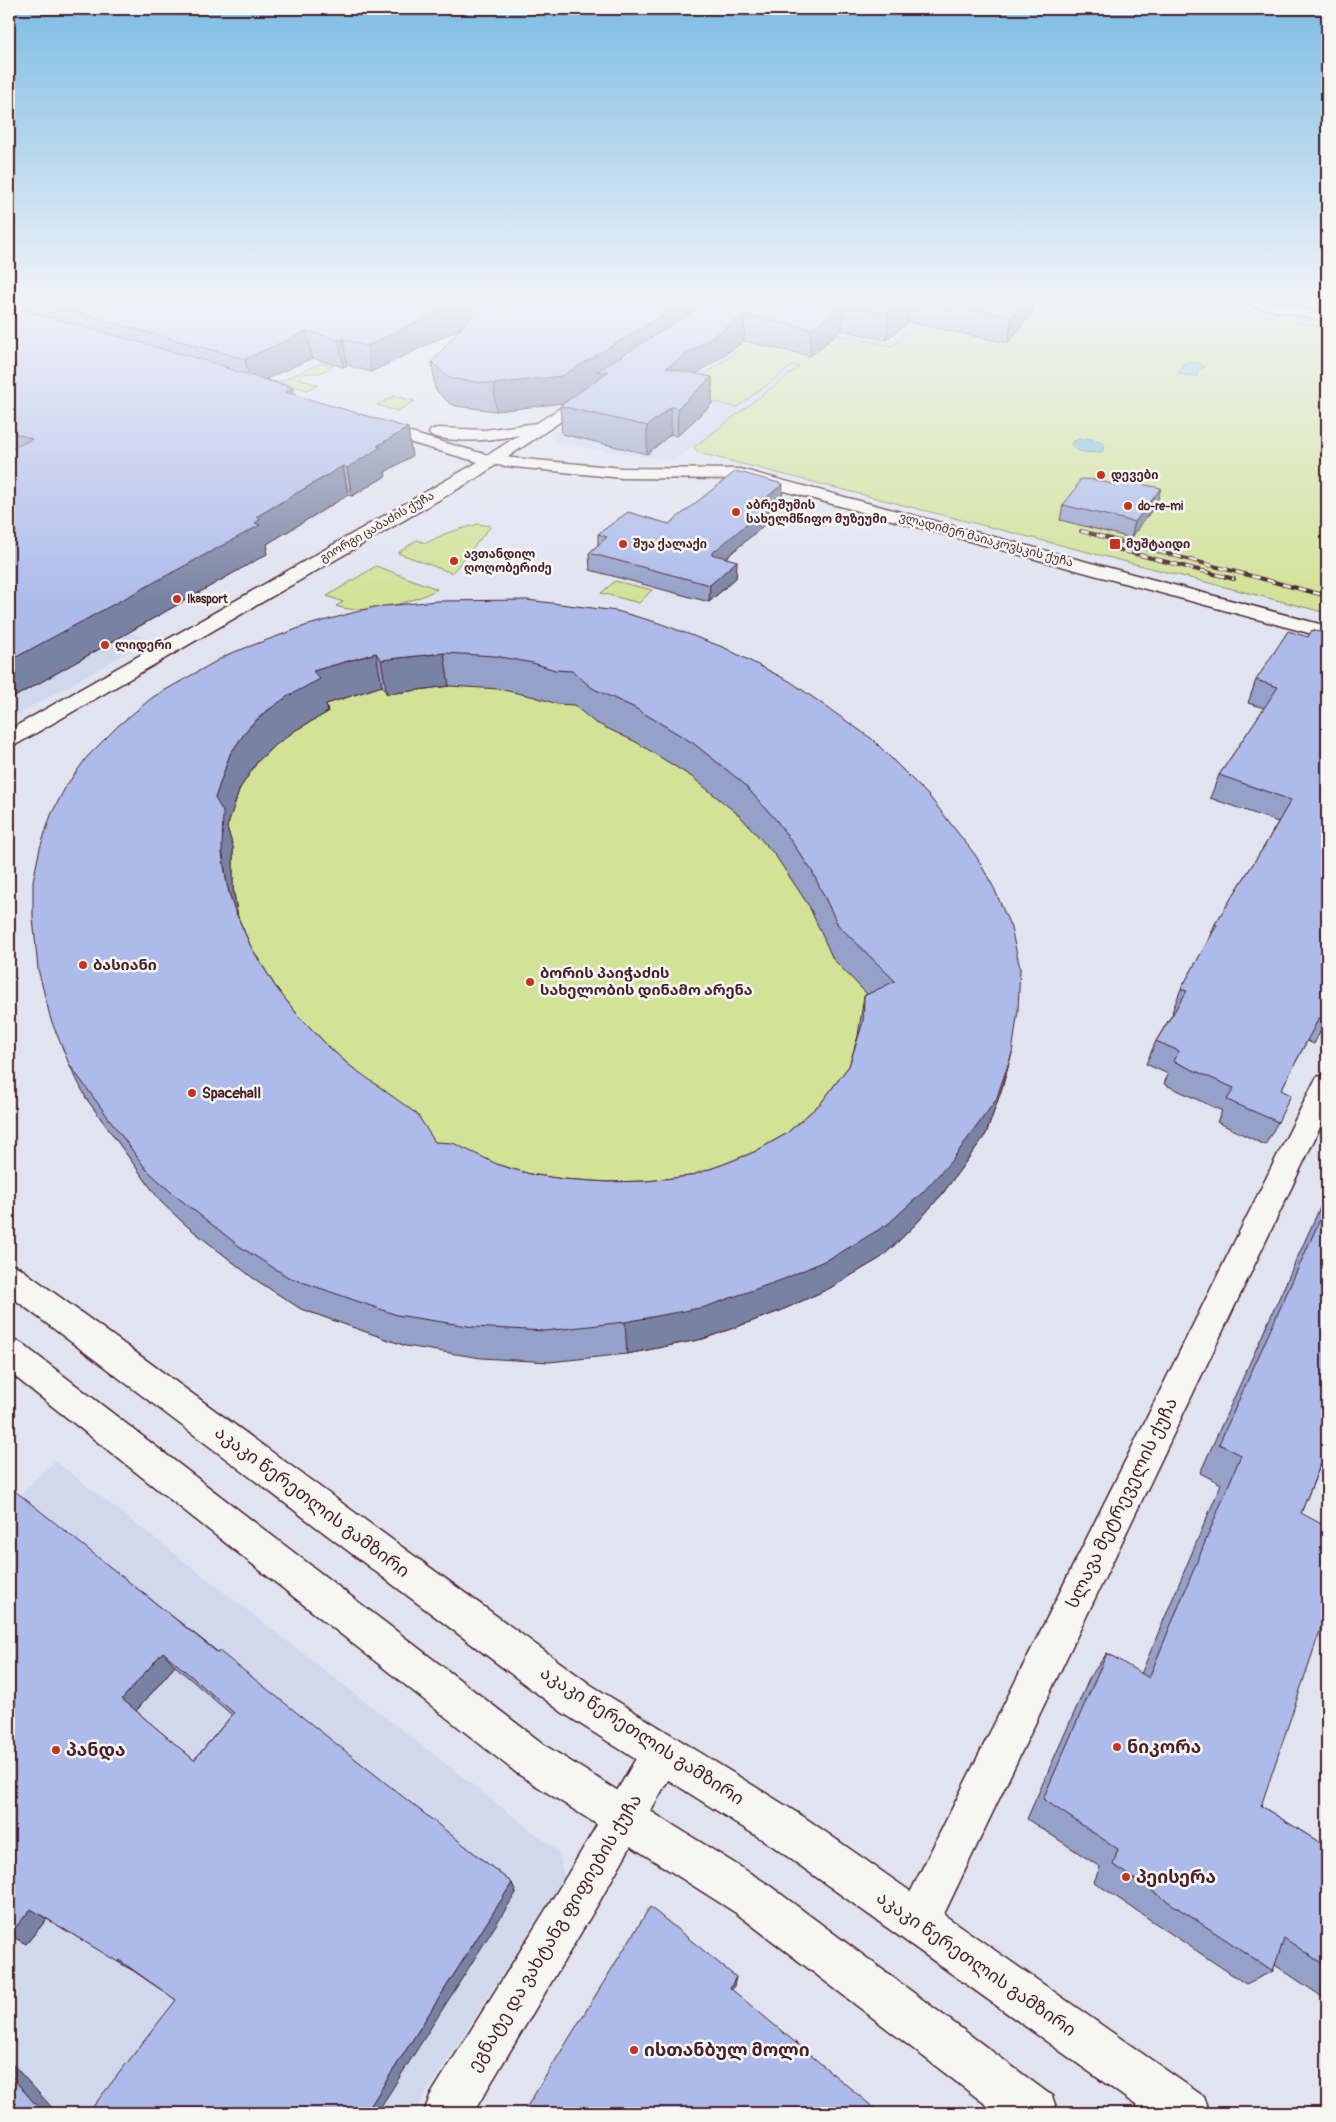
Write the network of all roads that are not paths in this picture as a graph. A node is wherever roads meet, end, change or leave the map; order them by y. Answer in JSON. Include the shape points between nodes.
{"nodes":[{"id":1,"x":579,"y":402,"type":"edge"},
{"id":2,"x":544,"y":424,"type":"junction"},
{"id":3,"x":492,"y":461,"type":"junction"},
{"id":4,"x":1327,"y":632,"type":"edge"},
{"id":5,"x":9,"y":739,"type":"edge"},
{"id":6,"x":1327,"y":1084,"type":"edge"},
{"id":7,"x":9,"y":1277,"type":"edge"},
{"id":8,"x":9,"y":1353,"type":"edge"},
{"id":9,"x":662,"y":1752,"type":"junction"},
{"id":10,"x":624,"y":1818,"type":"junction"},
{"id":11,"x":918,"y":1922,"type":"junction"},
{"id":12,"x":447,"y":2113,"type":"edge"},
{"id":13,"x":1035,"y":2113,"type":"edge"},
{"id":14,"x":1186,"y":2113,"type":"edge"}],
"edges":[{"from":1,"to":2,"type":"main road","name":"გიორგი ცაბაძის ქუჩა"},
{"from":2,"to":3,"type":"main road","name":"გიორგი ცაბაძის ქუჩა"},
{"from":2,"to":3,"type":"main road","name":"ვლადიმერ მაიაკოვსკის ქუჩა","via":[[520,431],[463,436],[360,422]]},
{"from":3,"to":4,"type":"main road","name":"ვლადიმერ მაიაკოვსკის ქუჩა","via":[[622,473],[740,474]]},
{"from":3,"to":5,"type":"main road","name":"გიორგი ცაბაძის ქუჩა"},
{"from":6,"to":11,"type":"main road","name":"სლავა მეტრეველის ქუჩა"},
{"from":7,"to":9,"type":"main road","name":"აკაკი წერეთლის გამზირი","via":[[577,1699]]},
{"from":8,"to":10,"type":"main road","via":[[532,1760]]},
{"from":9,"to":10,"type":"main road","name":"ეგნატე და ვახტანგ ფიფიების ქუჩა"},
{"from":9,"to":11,"type":"main road","name":"აკაკი წერეთლის გამზირი","via":[[789,1832]]},
{"from":10,"to":12,"type":"main road","name":"ეგნატე და ვახტანგ ფიფიების ქუჩა"},
{"from":10,"to":13,"type":"main road","via":[[751,1898]]},
{"from":11,"to":14,"type":"main road","name":"აკაკი წერეთლის გამზირი"}]}
